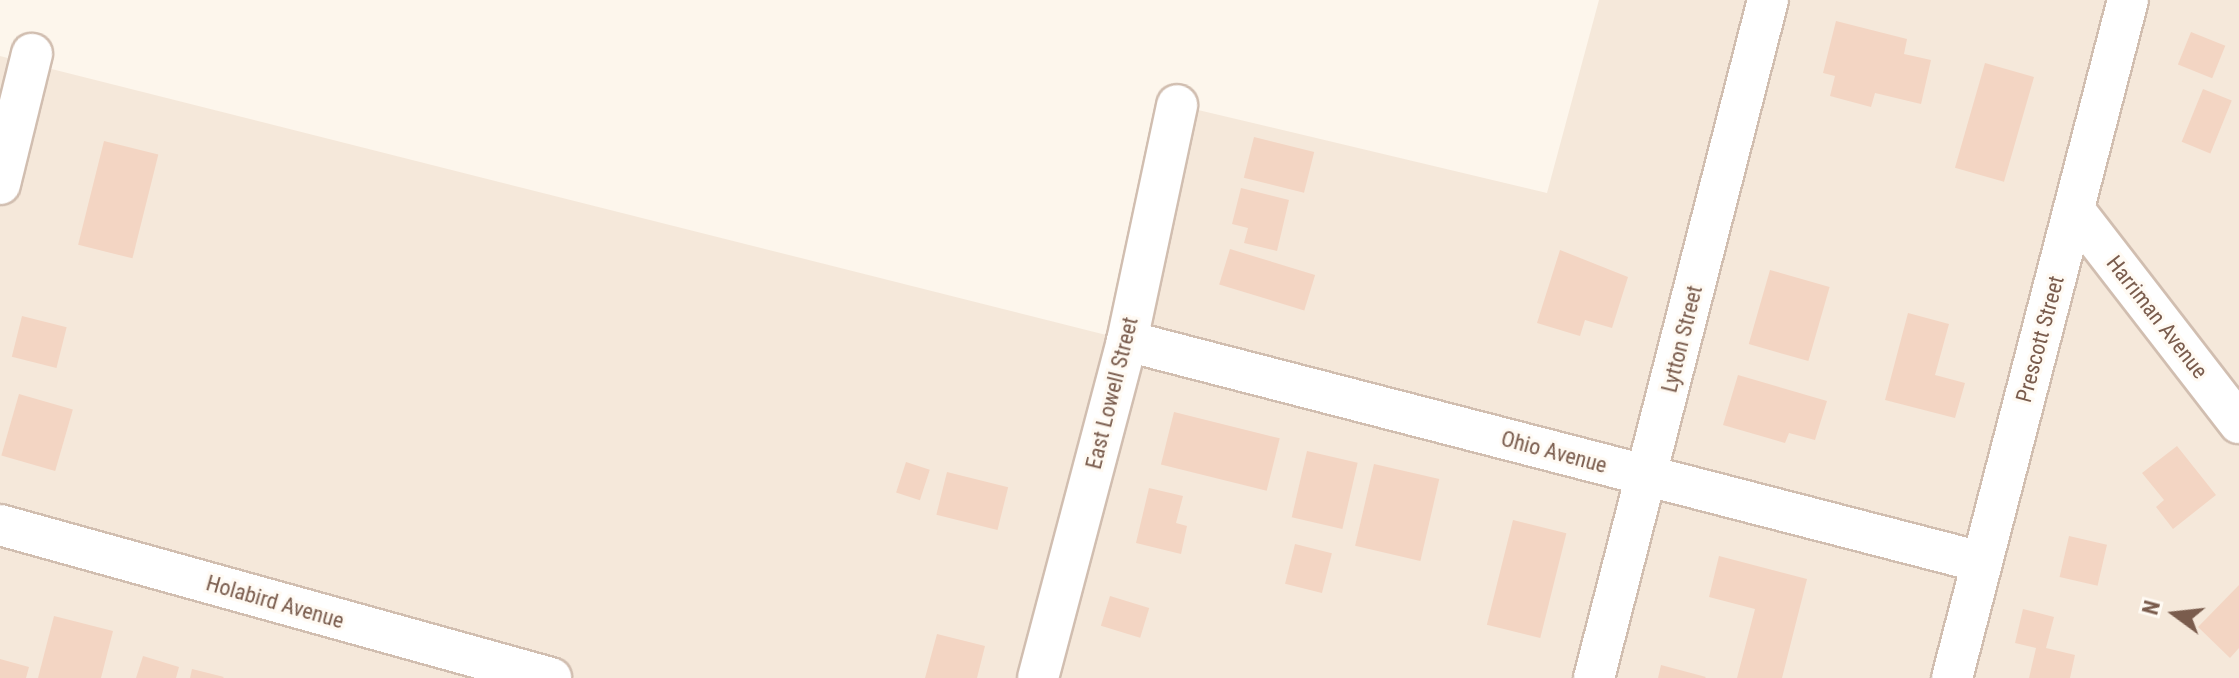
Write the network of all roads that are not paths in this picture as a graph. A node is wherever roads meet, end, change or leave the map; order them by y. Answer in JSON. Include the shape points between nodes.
{"nodes":[{"id":1,"x":1768,"y":0,"type":"edge"},
{"id":2,"x":2128,"y":0,"type":"edge"},
{"id":3,"x":32,"y":54,"type":"dead end"},
{"id":4,"x":1177,"y":105,"type":"dead end"},
{"id":5,"x":0,"y":184,"type":"edge"},
{"id":6,"x":2075,"y":211,"type":"junction"},
{"id":7,"x":1127,"y":341,"type":"junction"},
{"id":8,"x":2239,"y":423,"type":"edge"},
{"id":9,"x":1647,"y":476,"type":"junction"},
{"id":10,"x":0,"y":525,"type":"edge"},
{"id":11,"x":1981,"y":562,"type":"junction"},
{"id":12,"x":475,"y":668,"type":"edge"},
{"id":13,"x":551,"y":678,"type":"edge"},
{"id":14,"x":1038,"y":678,"type":"edge"},
{"id":15,"x":1594,"y":678,"type":"edge"},
{"id":16,"x":1952,"y":678,"type":"edge"}],
"edges":[{"from":1,"to":9,"type":"street","name":"Lytton Street"},
{"from":2,"to":6,"type":"street","name":"Prescott Street"},
{"from":3,"to":5,"type":"street"},
{"from":4,"to":7,"type":"street","name":"East Lowell Street"},
{"from":6,"to":8,"type":"street","name":"Harriman Avenue"},
{"from":6,"to":11,"type":"street","name":"Prescott Street"},
{"from":7,"to":9,"type":"street","name":"Ohio Avenue"},
{"from":7,"to":14,"type":"street","name":"East Lowell Street"},
{"from":9,"to":11,"type":"street","name":"Ohio Avenue"},
{"from":9,"to":15,"type":"street","name":"Lytton Street"},
{"from":10,"to":12,"type":"street","name":"Holabird Avenue"},
{"from":11,"to":16,"type":"street","name":"Prescott Street"},
{"from":12,"to":13,"type":"street","name":"Holabird Avenue"}]}
